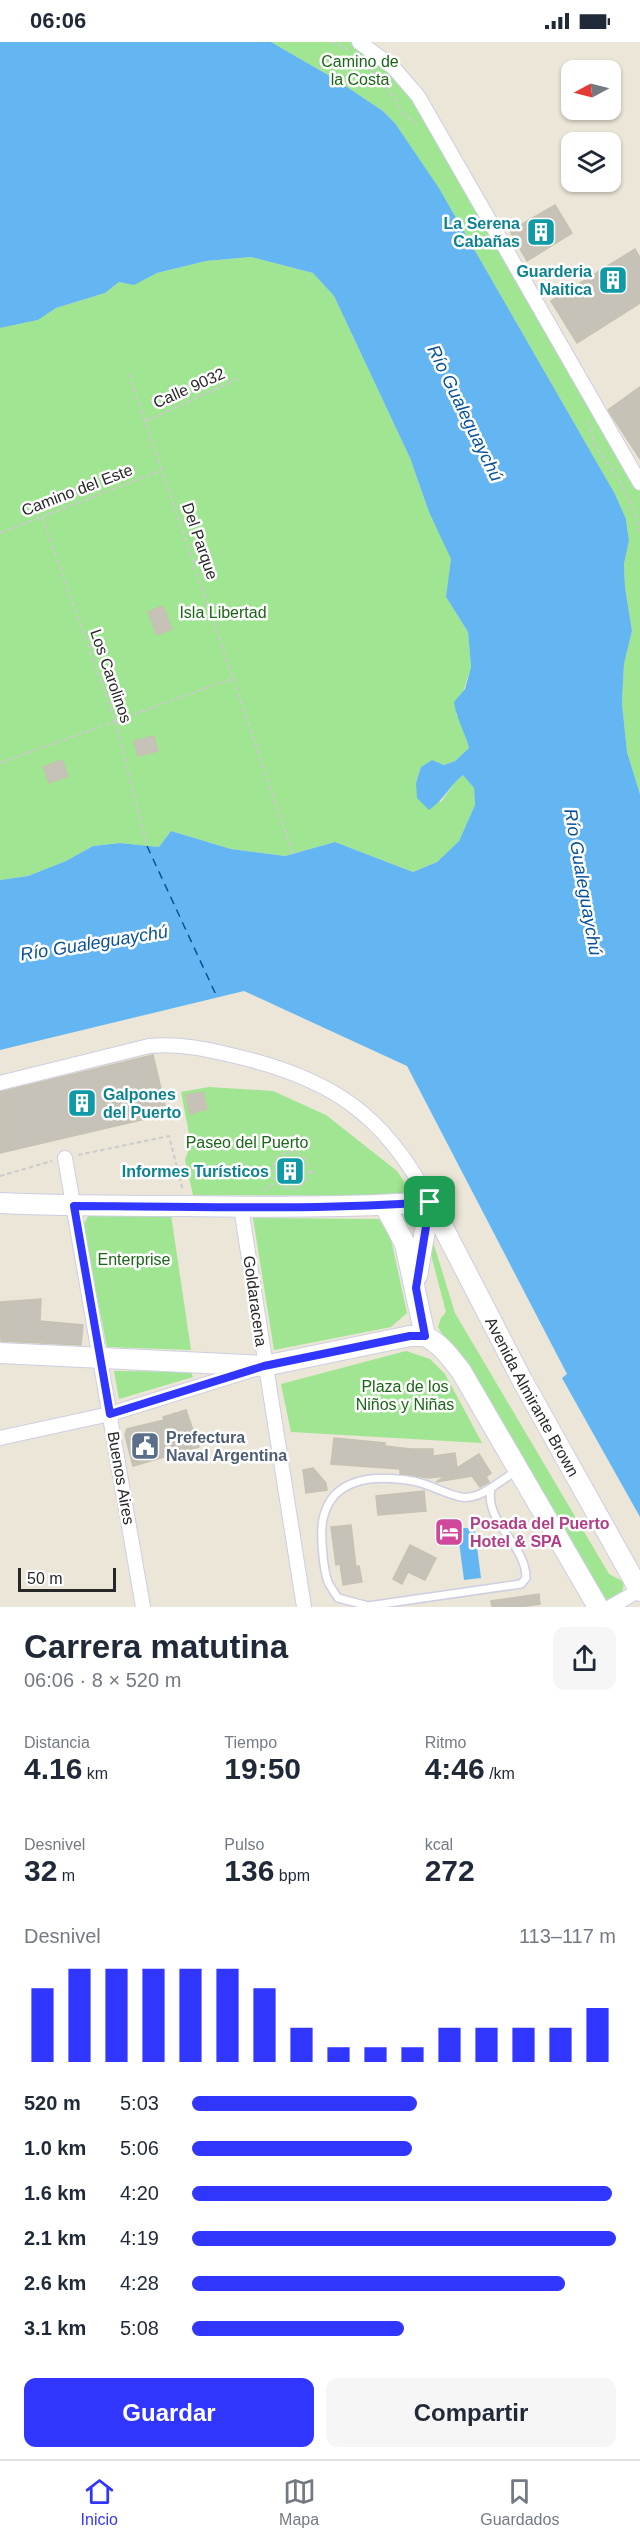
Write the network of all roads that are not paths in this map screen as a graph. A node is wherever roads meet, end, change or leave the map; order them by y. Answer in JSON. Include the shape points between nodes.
{"nodes":[{"id":1,"x":354,"y":46,"type":"edge"},
{"id":2,"x":640,"y":483,"type":"edge"},
{"id":3,"x":0,"y":1083,"type":"edge"},
{"id":4,"x":65,"y":1158,"type":"road end"},
{"id":5,"x":430,"y":1202,"type":"junction"},
{"id":6,"x":0,"y":1203,"type":"edge"},
{"id":7,"x":74,"y":1206,"type":"junction"},
{"id":8,"x":385,"y":1206,"type":"junction"},
{"id":9,"x":241,"y":1208,"type":"junction"},
{"id":10,"x":416,"y":1288,"type":"junction"},
{"id":11,"x":425,"y":1336,"type":"junction"},
{"id":12,"x":0,"y":1353,"type":"edge"},
{"id":13,"x":101,"y":1359,"type":"junction"},
{"id":14,"x":264,"y":1366,"type":"junction"},
{"id":15,"x":110,"y":1414,"type":"junction"},
{"id":16,"x":0,"y":1438,"type":"edge"},
{"id":17,"x":518,"y":1470,"type":"junction"},
{"id":18,"x":491,"y":1488,"type":"junction"},
{"id":19,"x":640,"y":1591,"type":"edge"},
{"id":20,"x":143,"y":1607,"type":"edge"},
{"id":21,"x":304,"y":1607,"type":"edge"},
{"id":22,"x":598,"y":1607,"type":"edge"},
{"id":23,"x":610,"y":1607,"type":"edge"}],
"edges":[{"from":1,"to":2,"type":"street","via":[[393,67],[418,96]]},
{"from":3,"to":5,"type":"street","via":[[166,1044],[245,1058],[295,1073],[359,1108],[383,1131]]},
{"from":4,"to":7,"type":"street","name":"Buenos Aires"},
{"from":5,"to":8,"type":"main road"},
{"from":5,"to":10,"type":"main road"},
{"from":5,"to":19,"type":"main road","name":"Avenida Almirante Brown","via":[[522,1380]]},
{"from":6,"to":7,"type":"main road"},
{"from":7,"to":9,"type":"main road"},
{"from":7,"to":13,"type":"street","name":"Buenos Aires"},
{"from":8,"to":9,"type":"main road"},
{"from":8,"to":10,"type":"main road","via":[[402,1238]]},
{"from":9,"to":14,"type":"street","name":"Goldaracena"},
{"from":10,"to":11,"type":"main road"},
{"from":11,"to":14,"type":"main road"},
{"from":11,"to":17,"type":"main road","via":[[436,1341],[461,1371]]},
{"from":12,"to":13,"type":"main road"},
{"from":13,"to":14,"type":"main road"},
{"from":13,"to":15,"type":"street","name":"Buenos Aires"},
{"from":14,"to":15,"type":"street"},
{"from":14,"to":21,"type":"street","name":"Goldaracena"},
{"from":15,"to":16,"type":"street"},
{"from":15,"to":20,"type":"street","name":"Buenos Aires"},
{"from":17,"to":18,"type":"lane"},
{"from":17,"to":22,"type":"main road"},
{"from":18,"to":18,"type":"lane","via":[[488,1499],[493,1514],[524,1561],[526,1578],[521,1584],[368,1606],[338,1598],[328,1581],[321,1528],[324,1511],[335,1494],[353,1481],[414,1481],[463,1497]]},
{"from":19,"to":23,"type":"street"}]}
